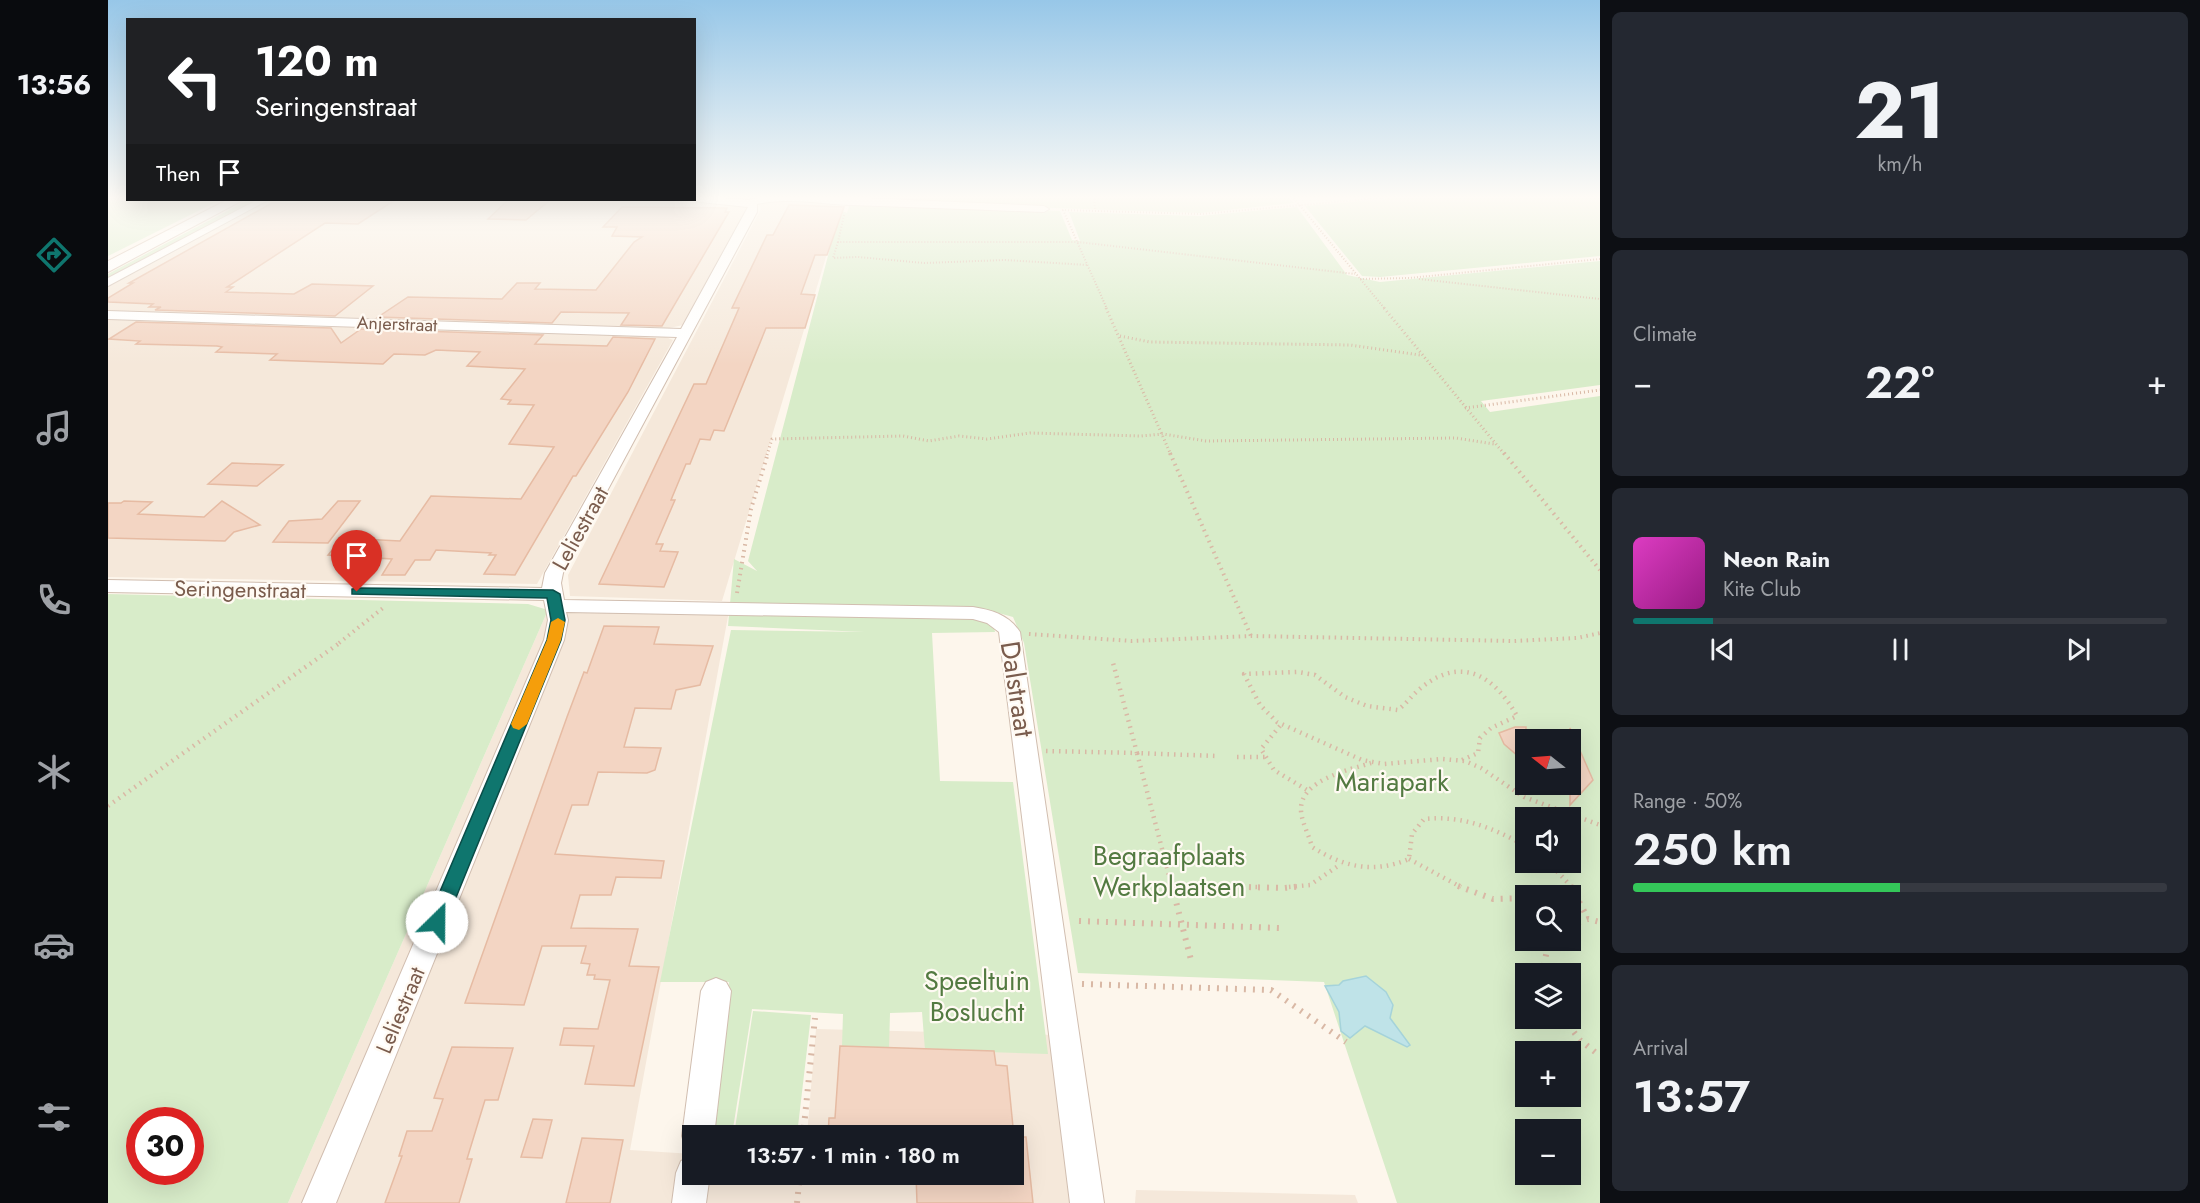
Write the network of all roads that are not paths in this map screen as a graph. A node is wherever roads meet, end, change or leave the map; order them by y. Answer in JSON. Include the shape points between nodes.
{"nodes":[{"id":1,"x":136,"y":252,"type":"edge"},
{"id":2,"x":166,"y":252,"type":"edge"},
{"id":3,"x":730,"y":252,"type":"edge"},
{"id":4,"x":108,"y":267,"type":"edge"},
{"id":5,"x":108,"y":283,"type":"edge"},
{"id":6,"x":108,"y":315,"type":"edge"},
{"id":7,"x":686,"y":333,"type":"junction"},
{"id":8,"x":108,"y":586,"type":"edge"},
{"id":9,"x":554,"y":600,"type":"junction"},
{"id":10,"x":716,"y":991,"type":"dead end"},
{"id":11,"x":699,"y":1125,"type":"edge"},
{"id":12,"x":691,"y":1185,"type":"edge"},
{"id":13,"x":319,"y":1203,"type":"edge"},
{"id":14,"x":689,"y":1203,"type":"edge"},
{"id":15,"x":1087,"y":1203,"type":"edge"}],
"edges":[{"from":1,"to":4,"type":"main road"},
{"from":2,"to":5,"type":"street"},
{"from":3,"to":7,"type":"street","name":"Leliestraat"},
{"from":6,"to":7,"type":"street","name":"Anjerstraat"},
{"from":7,"to":9,"type":"street","name":"Leliestraat","via":[[554,573]]},
{"from":8,"to":9,"type":"street","name":"Seringenstraat","via":[[402,592]]},
{"from":9,"to":13,"type":"street","name":"Leliestraat","via":[[558,620],[554,640]]},
{"from":9,"to":15,"type":"street","name":"Dalstraat","via":[[735,609],[973,613],[998,619],[1010,632]]},
{"from":10,"to":11,"type":"street"},
{"from":12,"to":14,"type":"street"}]}
